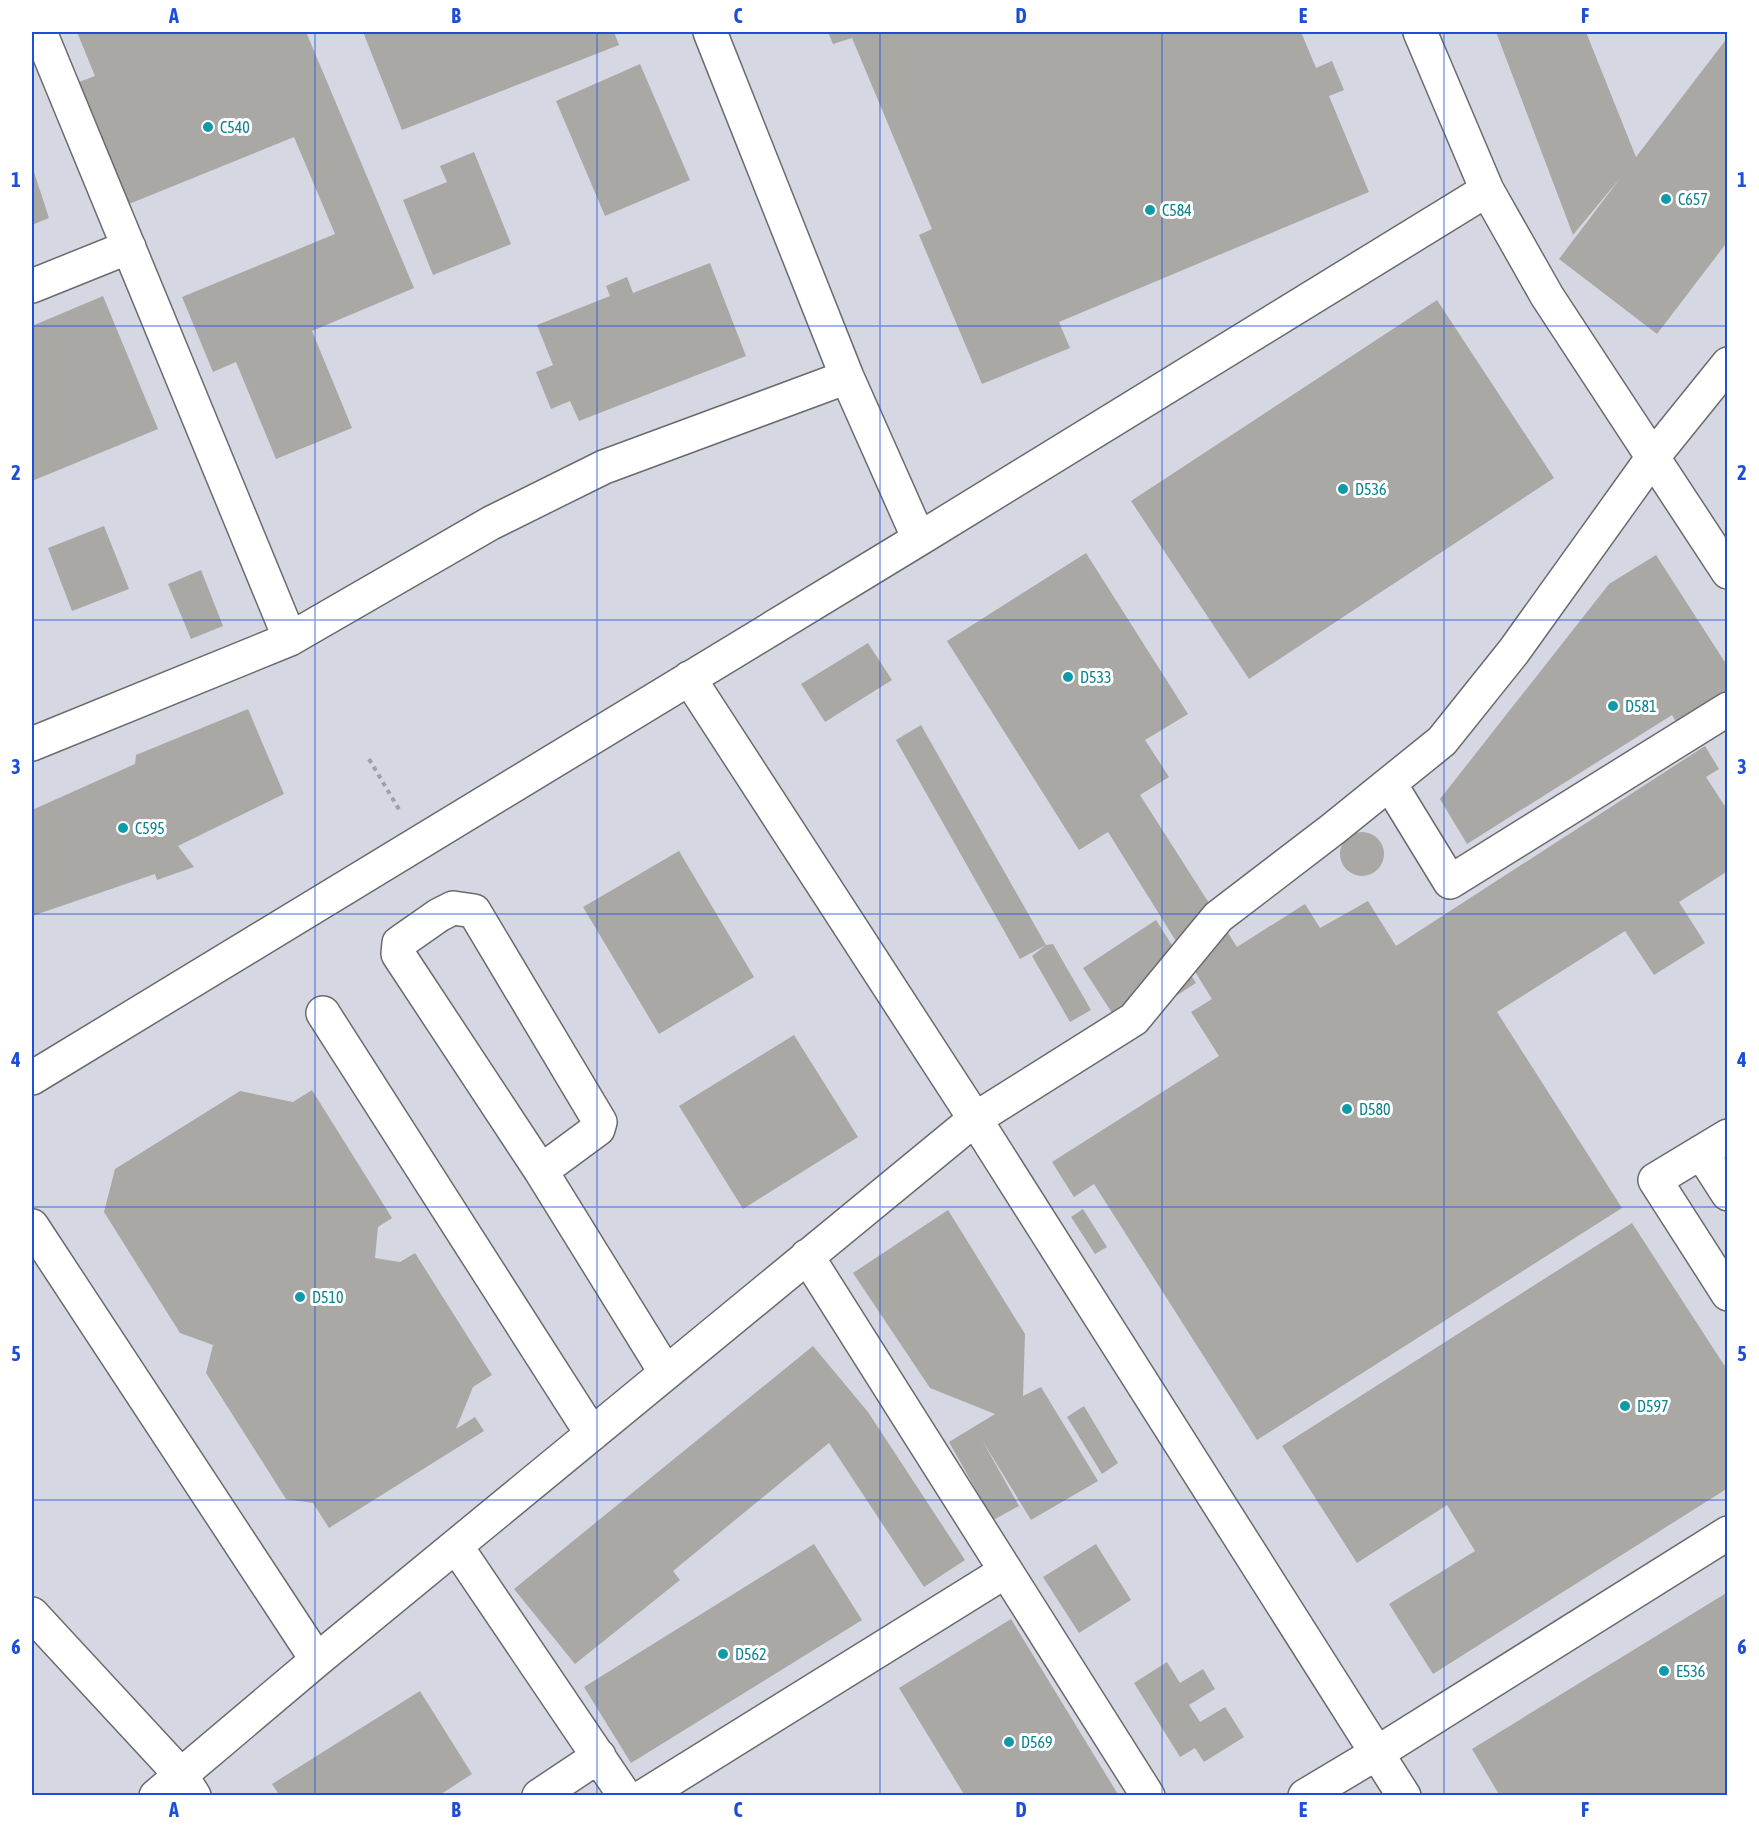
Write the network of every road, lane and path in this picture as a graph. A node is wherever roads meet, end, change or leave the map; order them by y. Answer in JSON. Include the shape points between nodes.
{"nodes":[{"id":1,"x":40,"y":32,"type":"edge"},
{"id":2,"x":710,"y":32,"type":"edge"},
{"id":3,"x":1420,"y":32,"type":"edge"},
{"id":4,"x":1487,"y":190,"type":"junction"},
{"id":5,"x":129,"y":247,"type":"junction"},
{"id":6,"x":32,"y":286,"type":"edge"},
{"id":7,"x":1728,"y":364,"type":"edge"},
{"id":8,"x":847,"y":377,"type":"junction"},
{"id":9,"x":1653,"y":457,"type":"junction"},
{"id":10,"x":919,"y":539,"type":"junction"},
{"id":11,"x":1728,"y":572,"type":"edge"},
{"id":12,"x":290,"y":639,"type":"junction"},
{"id":13,"x":689,"y":678,"type":"junction"},
{"id":14,"x":1728,"y":709,"type":"edge"},
{"id":15,"x":32,"y":744,"type":"edge"},
{"id":16,"x":369,"y":759,"type":"dead end"},
{"id":17,"x":1390,"y":784,"type":"junction"},
{"id":18,"x":400,"y":811,"type":"dead end"},
{"id":19,"x":323,"y":1013,"type":"dead end"},
{"id":20,"x":32,"y":1078,"type":"edge"},
{"id":21,"x":975,"y":1119,"type":"junction"},
{"id":22,"x":1714,"y":1144,"type":"edge"},
{"id":23,"x":541,"y":1171,"type":"junction"},
{"id":24,"x":1728,"y":1194,"type":"edge"},
{"id":25,"x":32,"y":1226,"type":"edge"},
{"id":26,"x":807,"y":1256,"type":"junction"},
{"id":27,"x":1728,"y":1294,"type":"edge"},
{"id":28,"x":666,"y":1373,"type":"junction"},
{"id":29,"x":592,"y":1434,"type":"junction"},
{"id":30,"x":1728,"y":1533,"type":"edge"},
{"id":31,"x":456,"y":1546,"type":"junction"},
{"id":32,"x":1006,"y":1571,"type":"junction"},
{"id":33,"x":32,"y":1614,"type":"edge"},
{"id":34,"x":317,"y":1660,"type":"junction"},
{"id":35,"x":1377,"y":1753,"type":"junction"},
{"id":36,"x":599,"y":1756,"type":"junction"},
{"id":37,"x":188,"y":1785,"type":"edge"},
{"id":38,"x":156,"y":1796,"type":"edge"},
{"id":39,"x":539,"y":1796,"type":"edge"},
{"id":40,"x":625,"y":1796,"type":"edge"},
{"id":41,"x":644,"y":1796,"type":"edge"},
{"id":42,"x":1148,"y":1796,"type":"edge"},
{"id":43,"x":1305,"y":1796,"type":"edge"},
{"id":44,"x":1404,"y":1796,"type":"edge"}],
"edges":[{"from":1,"to":5,"type":"street"},
{"from":2,"to":8,"type":"street"},
{"from":3,"to":4,"type":"street"},
{"from":4,"to":9,"type":"street","via":[[1547,296]]},
{"from":4,"to":10,"type":"street"},
{"from":5,"to":6,"type":"street"},
{"from":5,"to":12,"type":"street"},
{"from":7,"to":9,"type":"street"},
{"from":8,"to":10,"type":"street"},
{"from":8,"to":12,"type":"street","via":[[604,467],[491,523]]},
{"from":9,"to":11,"type":"street"},
{"from":9,"to":17,"type":"street","via":[[1514,651],[1442,741]]},
{"from":10,"to":13,"type":"street"},
{"from":12,"to":15,"type":"street"},
{"from":13,"to":20,"type":"street"},
{"from":13,"to":21,"type":"street"},
{"from":14,"to":17,"type":"street","via":[[1450,882]]},
{"from":16,"to":18,"type":"path"},
{"from":17,"to":21,"type":"street","via":[[1218,917],[1134,1019]]},
{"from":19,"to":29,"type":"street"},
{"from":21,"to":26,"type":"street"},
{"from":21,"to":35,"type":"street"},
{"from":22,"to":24,"type":"street"},
{"from":22,"to":27,"type":"street","via":[[1654,1180]]},
{"from":23,"to":23,"type":"street","via":[[598,1129],[600,1122],[474,911],[453,908],[399,943],[398,954]]},
{"from":23,"to":28,"type":"street"},
{"from":25,"to":34,"type":"street"},
{"from":26,"to":28,"type":"street"},
{"from":26,"to":32,"type":"street"},
{"from":28,"to":29,"type":"street"},
{"from":29,"to":31,"type":"street"},
{"from":30,"to":35,"type":"street"},
{"from":31,"to":34,"type":"street"},
{"from":31,"to":36,"type":"street"},
{"from":32,"to":41,"type":"street"},
{"from":32,"to":42,"type":"street"},
{"from":33,"to":37,"type":"street"},
{"from":34,"to":37,"type":"street"},
{"from":35,"to":43,"type":"street"},
{"from":35,"to":44,"type":"street"},
{"from":36,"to":39,"type":"street"},
{"from":36,"to":40,"type":"street"},
{"from":37,"to":38,"type":"street"}]}
